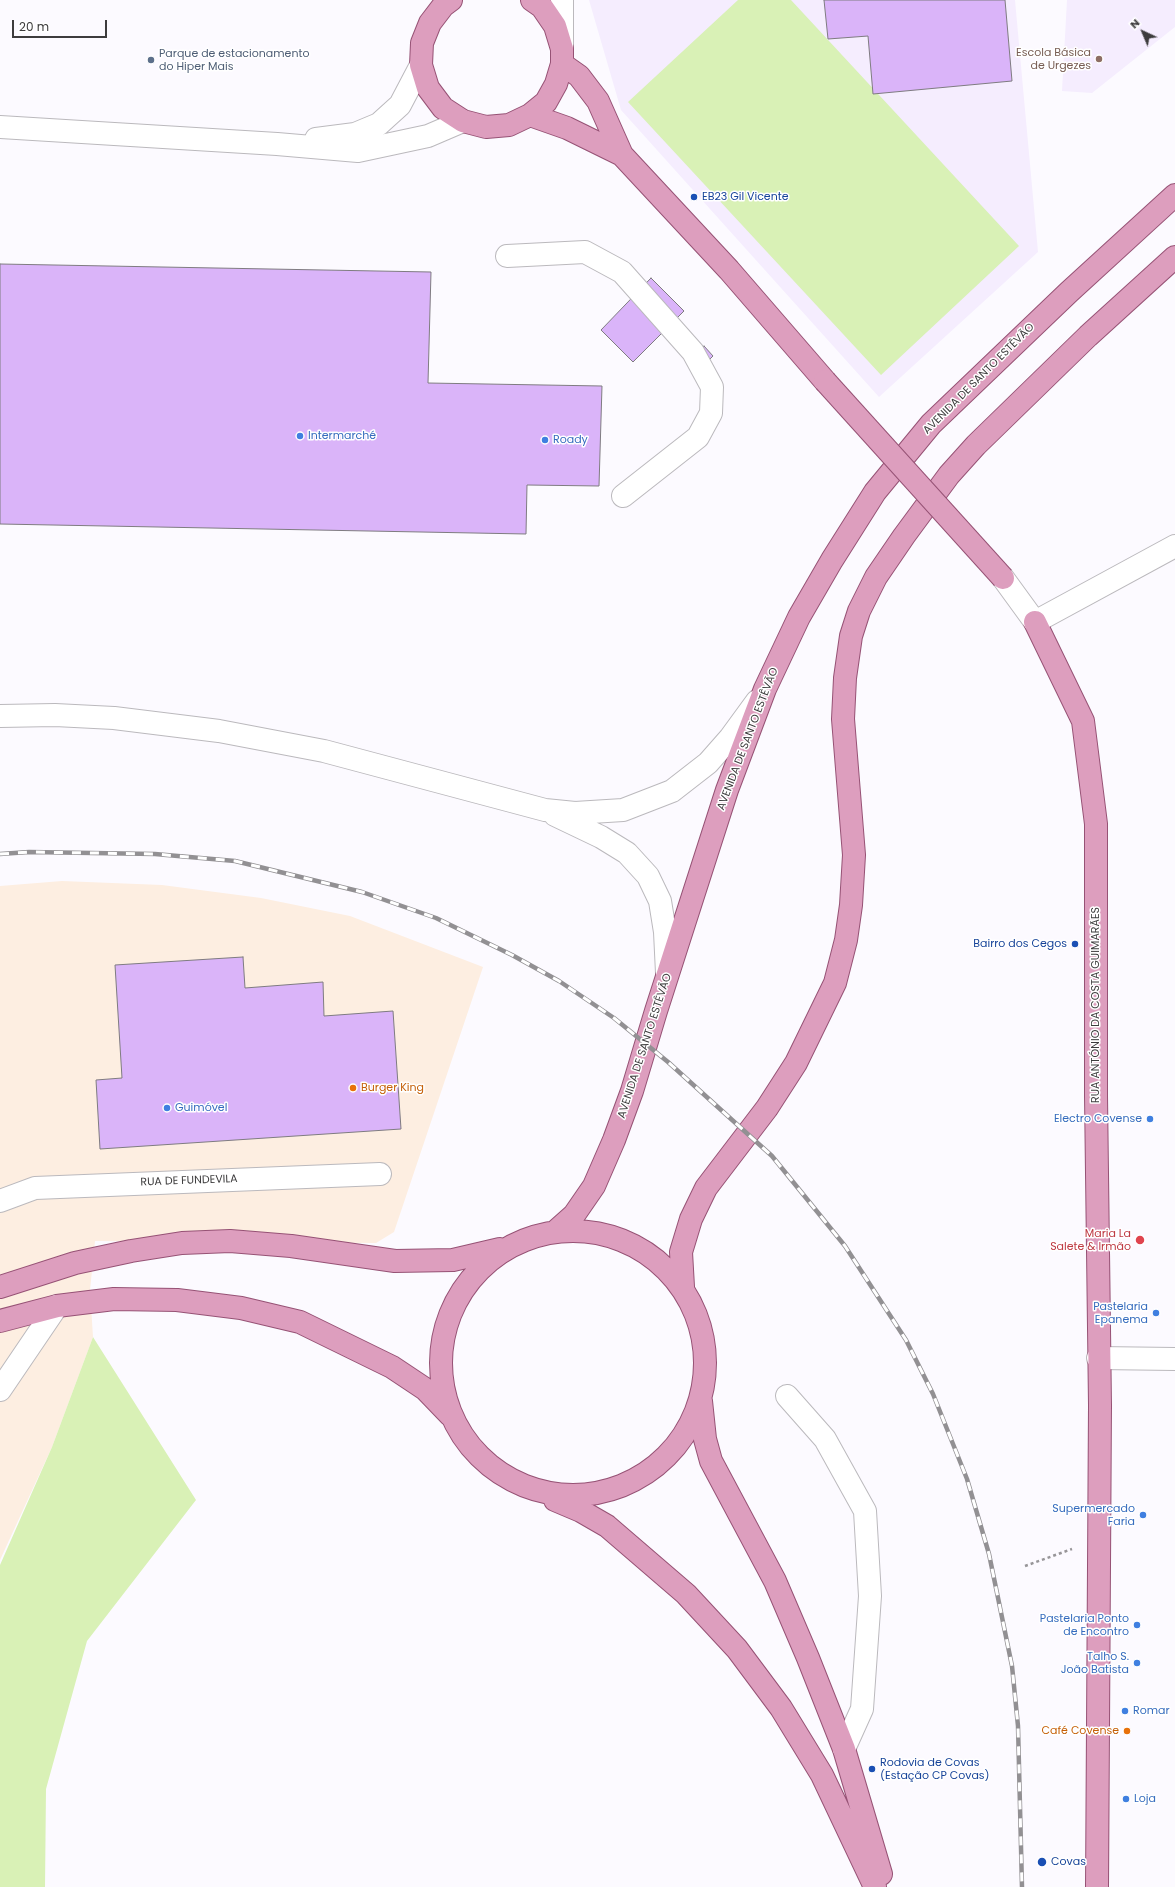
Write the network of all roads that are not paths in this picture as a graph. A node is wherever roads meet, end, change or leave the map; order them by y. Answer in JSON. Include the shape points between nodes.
{"nodes":[{"id":1,"x":532,"y":0,"type":"edge"},
{"id":2,"x":562,"y":0,"type":"edge"},
{"id":3,"x":446,"y":2,"type":"edge"},
{"id":4,"x":562,"y":57,"type":"junction"},
{"id":5,"x":422,"y":65,"type":"junction"},
{"id":6,"x":530,"y":116,"type":"junction"},
{"id":7,"x":463,"y":121,"type":"junction"},
{"id":8,"x":0,"y":127,"type":"edge"},
{"id":9,"x":277,"y":144,"type":"junction"},
{"id":10,"x":622,"y":155,"type":"junction"},
{"id":11,"x":1175,"y":194,"type":"edge"},
{"id":12,"x":507,"y":256,"type":"dead end"},
{"id":13,"x":1175,"y":257,"type":"edge"},
{"id":14,"x":623,"y":496,"type":"dead end"},
{"id":15,"x":1175,"y":546,"type":"edge"},
{"id":16,"x":1004,"y":578,"type":"joint"},
{"id":17,"x":1035,"y":622,"type":"junction"},
{"id":18,"x":765,"y":689,"type":"junction"},
{"id":19,"x":0,"y":716,"type":"edge"},
{"id":20,"x":545,"y":810,"type":"junction"},
{"id":21,"x":668,"y":975,"type":"junction"},
{"id":22,"x":380,"y":1174,"type":"dead end"},
{"id":23,"x":0,"y":1201,"type":"edge"},
{"id":24,"x":556,"y":1231,"type":"junction"},
{"id":25,"x":509,"y":1247,"type":"junction"},
{"id":26,"x":0,"y":1287,"type":"edge"},
{"id":27,"x":683,"y":1287,"type":"junction"},
{"id":28,"x":57,"y":1306,"type":"junction"},
{"id":29,"x":0,"y":1321,"type":"edge"},
{"id":30,"x":1098,"y":1358,"type":"junction"},
{"id":31,"x":1175,"y":1359,"type":"edge"},
{"id":32,"x":0,"y":1390,"type":"edge"},
{"id":33,"x":787,"y":1396,"type":"dead end"},
{"id":34,"x":701,"y":1400,"type":"junction"},
{"id":35,"x":451,"y":1417,"type":"junction"},
{"id":36,"x":535,"y":1491,"type":"junction"},
{"id":37,"x":844,"y":1748,"type":"junction"},
{"id":38,"x":875,"y":1887,"type":"edge"},
{"id":39,"x":885,"y":1887,"type":"edge"},
{"id":40,"x":1097,"y":1887,"type":"edge"}],
"edges":[{"from":1,"to":4,"type":"main road","via":[[542,7],[555,26]]},
{"from":2,"to":4,"type":"street"},
{"from":3,"to":5,"type":"main road","via":[[430,23],[422,43]]},
{"from":4,"to":6,"type":"main road","via":[[556,84],[546,102]]},
{"from":4,"to":10,"type":"main road","via":[[598,101]]},
{"from":5,"to":7,"type":"main road","via":[[428,88],[443,108]]},
{"from":5,"to":9,"type":"street","via":[[400,105],[379,124],[355,134]]},
{"from":6,"to":7,"type":"main road","via":[[501,126],[486,127]]},
{"from":6,"to":10,"type":"main road","via":[[567,128]]},
{"from":7,"to":9,"type":"street","via":[[428,136],[358,151]]},
{"from":8,"to":9,"type":"street"},
{"from":10,"to":16,"type":"main road","bridge":true,"via":[[729,270],[825,381]]},
{"from":11,"to":18,"type":"main road","name":"AVENIDA DE SANTO ESTÊVÃO","via":[[926,430],[875,492],[832,560],[799,617]]},
{"from":12,"to":14,"type":"street","via":[[585,252],[622,272],[692,352],[712,387],[711,413],[698,438]]},
{"from":13,"to":27,"type":"main road","via":[[1088,336],[976,444],[949,475],[904,536],[876,576],[858,611],[851,636],[845,678],[843,719],[854,855],[851,905],[846,940],[835,983],[796,1063],[767,1108],[706,1188],[691,1219],[681,1252]]},
{"from":15,"to":17,"type":"street"},
{"from":16,"to":17,"type":"street","name":"RUA ANTÓNIO DA COSTA GUIMARÃES"},
{"from":17,"to":30,"type":"main road","name":"RUA ANTÓNIO DA COSTA GUIMARÃES","via":[[1083,721],[1096,824]]},
{"from":18,"to":20,"type":"street","via":[[730,738],[708,763],[672,791],[623,810],[575,813]]},
{"from":18,"to":21,"type":"main road","name":"AVENIDA DE SANTO ESTÊVÃO","via":[[727,790]]},
{"from":19,"to":20,"type":"street","via":[[114,718],[219,731],[324,751]]},
{"from":20,"to":21,"type":"street","via":[[627,852],[648,876],[660,901]]},
{"from":21,"to":24,"type":"main road","name":"AVENIDA DE SANTO ESTÊVÃO","via":[[632,1091],[594,1186],[574,1215]]},
{"from":22,"to":23,"type":"street","name":"RUA DE FUNDEVILA","via":[[35,1188]]},
{"from":24,"to":25,"type":"main road","via":[[532,1237]]},
{"from":24,"to":27,"type":"main road","via":[[592,1232],[628,1242],[658,1261]]},
{"from":25,"to":26,"type":"main road","via":[[453,1260],[396,1261],[291,1246],[230,1241],[182,1243],[75,1263]]},
{"from":25,"to":35,"type":"main road","via":[[478,1271],[455,1303],[442,1340],[441,1379]]},
{"from":27,"to":34,"type":"main road","via":[[700,1322],[707,1361]]},
{"from":28,"to":29,"type":"main road"},
{"from":28,"to":32,"type":"street"},
{"from":28,"to":35,"type":"main road","via":[[114,1299],[177,1300],[241,1308],[300,1322],[392,1367],[425,1389]]},
{"from":30,"to":31,"type":"street"},
{"from":30,"to":40,"type":"main road","name":"RUA ANTÓNIO DA COSTA GUIMARÃES","via":[[1100,1405]]},
{"from":33,"to":37,"type":"street","via":[[825,1438],[865,1511],[870,1596],[862,1709]]},
{"from":34,"to":36,"type":"main road","via":[[684,1438],[655,1468],[618,1489],[577,1497]]},
{"from":34,"to":37,"type":"main road","via":[[705,1439],[711,1461],[775,1581]]},
{"from":35,"to":36,"type":"main road","via":[[471,1450],[500,1475]]},
{"from":36,"to":38,"type":"main road","via":[[581,1511],[607,1526],[686,1594],[737,1649],[781,1708],[822,1776]]},
{"from":37,"to":39,"type":"main road"}]}
